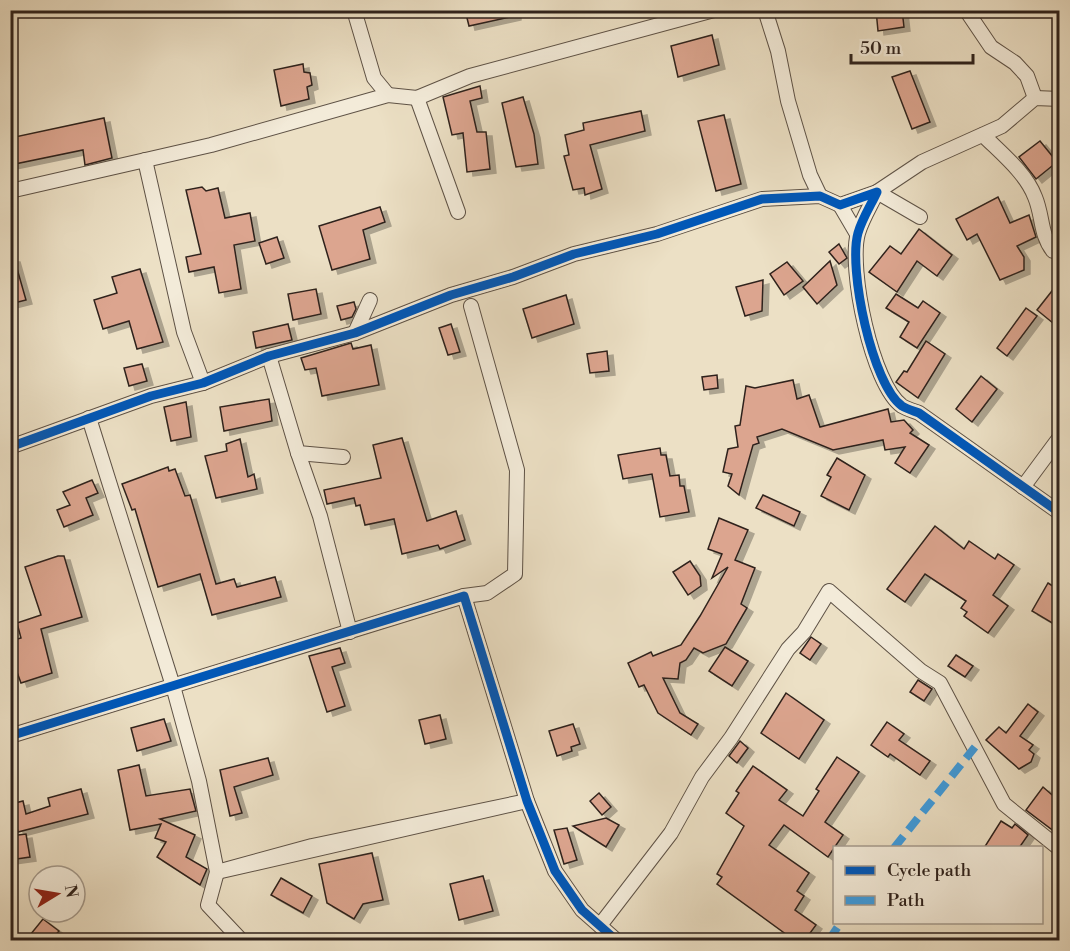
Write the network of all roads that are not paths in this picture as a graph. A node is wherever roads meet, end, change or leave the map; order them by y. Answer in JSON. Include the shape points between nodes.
{"nodes":[{"id":1,"x":354,"y":10,"type":"edge"},
{"id":2,"x":714,"y":10,"type":"edge"},
{"id":3,"x":765,"y":10,"type":"edge"},
{"id":4,"x":966,"y":10,"type":"edge"},
{"id":5,"x":388,"y":95,"type":"junction"},
{"id":6,"x":417,"y":98,"type":"junction"},
{"id":7,"x":1035,"y":98,"type":"junction"},
{"id":8,"x":1059,"y":99,"type":"edge"},
{"id":9,"x":983,"y":135,"type":"junction"},
{"id":10,"x":145,"y":160,"type":"junction"},
{"id":11,"x":10,"y":191,"type":"edge"},
{"id":12,"x":877,"y":192,"type":"junction"},
{"id":13,"x":820,"y":196,"type":"junction"},
{"id":14,"x":840,"y":206,"type":"junction"},
{"id":15,"x":458,"y":212,"type":"dead end"},
{"id":16,"x":920,"y":217,"type":"dead end"},
{"id":17,"x":857,"y":234,"type":"junction"},
{"id":18,"x":1059,"y":249,"type":"edge"},
{"id":19,"x":370,"y":300,"type":"dead end"},
{"id":20,"x":471,"y":306,"type":"dead end"},
{"id":21,"x":355,"y":333,"type":"junction"},
{"id":22,"x":269,"y":356,"type":"junction"},
{"id":23,"x":203,"y":383,"type":"junction"},
{"id":24,"x":89,"y":418,"type":"junction"},
{"id":25,"x":1059,"y":437,"type":"edge"},
{"id":26,"x":10,"y":447,"type":"edge"},
{"id":27,"x":298,"y":453,"type":"junction"},
{"id":28,"x":343,"y":457,"type":"dead end"},
{"id":29,"x":1023,"y":487,"type":"junction"},
{"id":30,"x":1059,"y":513,"type":"edge"},
{"id":31,"x":464,"y":596,"type":"junction"},
{"id":32,"x":350,"y":632,"type":"junction"},
{"id":33,"x":173,"y":686,"type":"junction"},
{"id":34,"x":10,"y":736,"type":"edge"},
{"id":35,"x":527,"y":801,"type":"junction"},
{"id":36,"x":1059,"y":849,"type":"edge"},
{"id":37,"x":217,"y":872,"type":"junction"},
{"id":38,"x":601,"y":924,"type":"junction"},
{"id":39,"x":241,"y":940,"type":"edge"},
{"id":40,"x":616,"y":940,"type":"edge"}],
"edges":[{"from":1,"to":5,"type":"street","via":[[374,78]]},
{"from":2,"to":6,"type":"street","via":[[470,76]]},
{"from":3,"to":13,"type":"street","via":[[788,101]]},
{"from":4,"to":7,"type":"street","via":[[991,47],[1027,76]]},
{"from":5,"to":6,"type":"street"},
{"from":5,"to":10,"type":"street"},
{"from":6,"to":15,"type":"street"},
{"from":7,"to":8,"type":"street"},
{"from":7,"to":9,"type":"street","via":[[1002,126]]},
{"from":9,"to":12,"type":"street","via":[[922,162]]},
{"from":9,"to":18,"type":"street","via":[[1012,164],[1035,196],[1044,240],[1053,251]]},
{"from":10,"to":11,"type":"street"},
{"from":10,"to":23,"type":"street","via":[[184,332]]},
{"from":12,"to":14,"type":"street"},
{"from":12,"to":16,"type":"street"},
{"from":12,"to":17,"type":"street"},
{"from":13,"to":14,"type":"street"},
{"from":13,"to":21,"type":"street","via":[[762,199],[657,234],[574,254],[451,295]]},
{"from":14,"to":17,"type":"street"},
{"from":17,"to":29,"type":"street","via":[[857,288],[882,379],[901,406],[919,413]]},
{"from":19,"to":21,"type":"street"},
{"from":20,"to":31,"type":"street","via":[[517,470],[515,574],[486,593]]},
{"from":21,"to":22,"type":"street"},
{"from":22,"to":23,"type":"street"},
{"from":22,"to":27,"type":"street"},
{"from":23,"to":24,"type":"street"},
{"from":24,"to":26,"type":"street"},
{"from":24,"to":33,"type":"street"},
{"from":25,"to":29,"type":"street"},
{"from":27,"to":28,"type":"street"},
{"from":27,"to":32,"type":"street","via":[[320,516]]},
{"from":29,"to":30,"type":"street"},
{"from":31,"to":32,"type":"street"},
{"from":31,"to":35,"type":"street"},
{"from":32,"to":33,"type":"street"},
{"from":33,"to":34,"type":"street"},
{"from":33,"to":37,"type":"street","via":[[199,782]]},
{"from":35,"to":37,"type":"street","via":[[312,846]]},
{"from":35,"to":38,"type":"street","via":[[555,870],[582,910]]},
{"from":36,"to":38,"type":"street","via":[[1004,804],[940,683],[829,591],[702,777],[671,833]]},
{"from":37,"to":39,"type":"street","via":[[208,905]]},
{"from":38,"to":40,"type":"street"}]}
